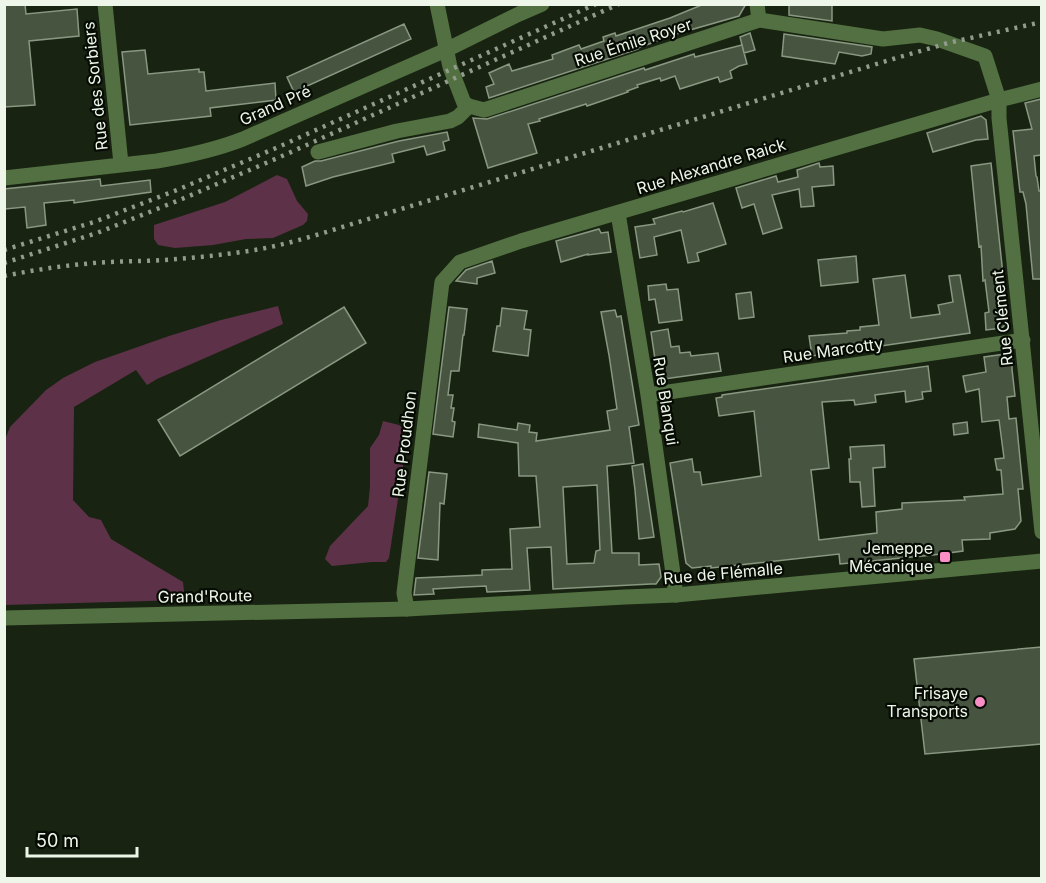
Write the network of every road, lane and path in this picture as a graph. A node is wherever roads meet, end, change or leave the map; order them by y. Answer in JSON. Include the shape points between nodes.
{"nodes":[{"id":1,"x":105,"y":4,"type":"edge"},
{"id":2,"x":437,"y":4,"type":"edge"},
{"id":3,"x":542,"y":4,"type":"edge"},
{"id":4,"x":757,"y":4,"type":"edge"},
{"id":5,"x":759,"y":20,"type":"junction"},
{"id":6,"x":446,"y":50,"type":"junction"},
{"id":7,"x":1041,"y":89,"type":"edge"},
{"id":8,"x":999,"y":100,"type":"junction"},
{"id":9,"x":469,"y":106,"type":"junction"},
{"id":10,"x":318,"y":152,"type":"dead end"},
{"id":11,"x":121,"y":164,"type":"junction"},
{"id":12,"x":4,"y":178,"type":"edge"},
{"id":13,"x":618,"y":213,"type":"junction"},
{"id":14,"x":442,"y":282,"type":"joint"},
{"id":15,"x":1023,"y":340,"type":"junction"},
{"id":16,"x":648,"y":396,"type":"junction"},
{"id":17,"x":1041,"y":532,"type":"edge"},
{"id":18,"x":1041,"y":561,"type":"edge"},
{"id":19,"x":676,"y":596,"type":"junction"},
{"id":20,"x":407,"y":609,"type":"junction"},
{"id":21,"x":4,"y":618,"type":"edge"}],
"edges":[{"from":1,"to":11,"type":"street","name":"Rue des Sorbiers"},
{"from":2,"to":6,"type":"street"},
{"from":3,"to":6,"type":"street","name":"Grand Pré"},
{"from":4,"to":5,"type":"street"},
{"from":5,"to":8,"type":"street","name":"Rue Émile Royer","via":[[883,39],[920,35],[937,39],[985,56]]},
{"from":5,"to":9,"type":"street","name":"Rue Émile Royer","via":[[484,110]]},
{"from":6,"to":9,"type":"street","via":[[464,103]]},
{"from":6,"to":11,"type":"street","name":"Grand Pré","via":[[228,145],[181,157]]},
{"from":7,"to":8,"type":"street"},
{"from":8,"to":13,"type":"street","name":"Rue Alexandre Raick"},
{"from":8,"to":15,"type":"street","name":"Rue Clément"},
{"from":9,"to":10,"type":"street","via":[[450,121]]},
{"from":11,"to":12,"type":"street","name":"Grand Pré"},
{"from":13,"to":14,"type":"street","name":"Rue Alexandre Raick","via":[[460,262]]},
{"from":13,"to":16,"type":"street","name":"Rue Blanqui"},
{"from":14,"to":20,"type":"street","name":"Rue Proudhon","via":[[404,593]]},
{"from":15,"to":16,"type":"street","name":"Rue Marcotty"},
{"from":15,"to":17,"type":"street","name":"Rue Clément"},
{"from":16,"to":19,"type":"street","name":"Rue Blanqui"},
{"from":18,"to":19,"type":"street","name":"Rue de Flémalle"},
{"from":19,"to":20,"type":"street","name":"Rue de Flémalle"},
{"from":20,"to":21,"type":"street","name":"Grand'Route"}]}
